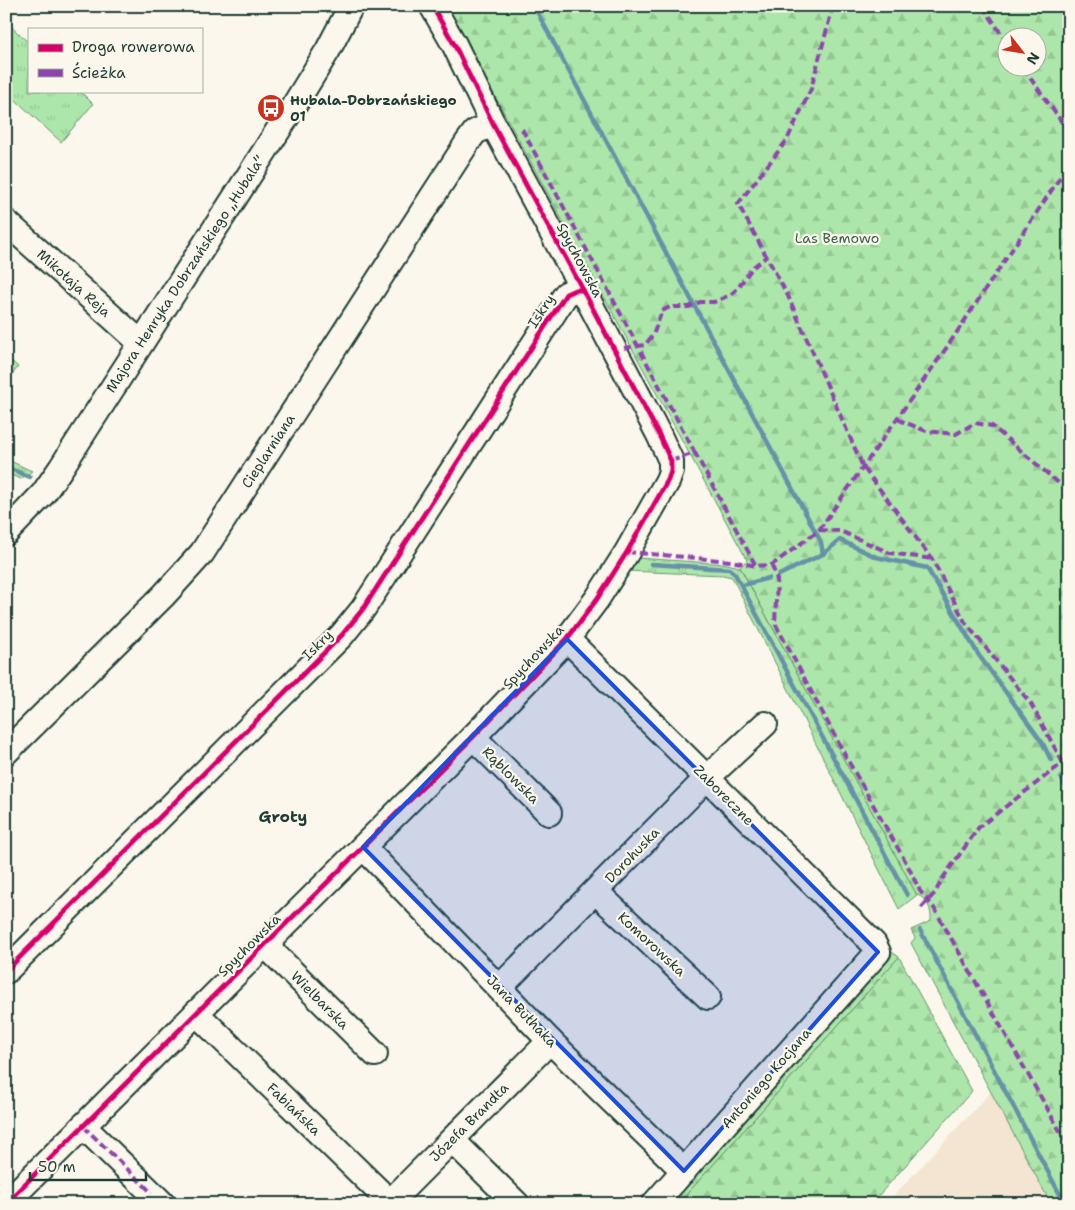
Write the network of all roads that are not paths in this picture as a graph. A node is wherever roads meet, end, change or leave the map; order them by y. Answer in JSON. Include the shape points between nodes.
{"nodes":[{"id":1,"x":351,"y":6,"type":"edge"},
{"id":2,"x":432,"y":6,"type":"edge"},
{"id":3,"x":493,"y":124,"type":"junction"},
{"id":4,"x":6,"y":222,"type":"edge"},
{"id":5,"x":583,"y":290,"type":"junction"},
{"id":6,"x":141,"y":343,"type":"junction"},
{"id":7,"x":6,"y":533,"type":"edge"},
{"id":8,"x":568,"y":639,"type":"junction"},
{"id":9,"x":765,"y":724,"type":"dead end"},
{"id":10,"x":473,"y":737,"type":"junction"},
{"id":11,"x":6,"y":752,"type":"edge"},
{"id":12,"x":707,"y":778,"type":"junction"},
{"id":13,"x":549,"y":813,"type":"dead end"},
{"id":14,"x":363,"y":847,"type":"junction"},
{"id":15,"x":596,"y":892,"type":"junction"},
{"id":16,"x":265,"y":945,"type":"junction"},
{"id":17,"x":878,"y":952,"type":"joint"},
{"id":18,"x":6,"y":971,"type":"edge"},
{"id":19,"x":500,"y":987,"type":"junction"},
{"id":20,"x":708,"y":997,"type":"dead end"},
{"id":21,"x":196,"y":1013,"type":"junction"},
{"id":22,"x":550,"y":1041,"type":"junction"},
{"id":23,"x":375,"y":1054,"type":"dead end"},
{"id":24,"x":83,"y":1126,"type":"junction"},
{"id":25,"x":452,"y":1140,"type":"junction"},
{"id":26,"x":684,"y":1171,"type":"junction"},
{"id":27,"x":158,"y":1198,"type":"edge"},
{"id":28,"x":6,"y":1203,"type":"edge"},
{"id":29,"x":390,"y":1203,"type":"edge"},
{"id":30,"x":517,"y":1204,"type":"edge"},
{"id":31,"x":654,"y":1204,"type":"edge"}],
"edges":[{"from":1,"to":6,"type":"street","name":"Majora Henryka Dobrzańskiego „Hubala”","via":[[295,104]]},
{"from":2,"to":3,"type":"street","name":"Spychowska"},
{"from":3,"to":5,"type":"street","name":"Spychowska"},
{"from":3,"to":11,"type":"street","name":"Cieplarniana","via":[[475,132],[467,143],[202,554]]},
{"from":4,"to":6,"type":"street","name":"Mikołaja Reja"},
{"from":5,"to":8,"type":"street","name":"Spychowska","via":[[659,434],[671,461],[671,471],[627,552]]},
{"from":5,"to":18,"type":"street","name":"Iskry","via":[[566,294],[363,609],[342,635]]},
{"from":6,"to":7,"type":"street","name":"Majora Henryka Dobrzańskiego „Hubala”","via":[[43,494]]},
{"from":8,"to":10,"type":"street","name":"Spychowska"},
{"from":8,"to":12,"type":"street","name":"Zaboreczne"},
{"from":9,"to":12,"type":"street","name":"Dorohuska"},
{"from":10,"to":13,"type":"street","name":"Rąblowska"},
{"from":10,"to":14,"type":"street","name":"Spychowska"},
{"from":12,"to":15,"type":"street","name":"Dorohuska"},
{"from":12,"to":17,"type":"street","name":"Zaboreczne","via":[[874,944]]},
{"from":14,"to":16,"type":"street","name":"Spychowska"},
{"from":14,"to":19,"type":"street","name":"Jana Bułhaka"},
{"from":15,"to":19,"type":"street","name":"Dorohuska"},
{"from":15,"to":20,"type":"street","name":"Komorowska"},
{"from":16,"to":21,"type":"street","name":"Spychowska"},
{"from":16,"to":23,"type":"street","name":"Wielbarska"},
{"from":17,"to":26,"type":"street","name":"Antoniego Kocjana"},
{"from":19,"to":22,"type":"street","name":"Jana Bułhaka"},
{"from":21,"to":24,"type":"street","name":"Spychowska"},
{"from":21,"to":29,"type":"street","name":"Fabiańska"},
{"from":22,"to":25,"type":"street","name":"Józefa Brandta"},
{"from":22,"to":26,"type":"street","name":"Jana Bułhaka"},
{"from":24,"to":27,"type":"street"},
{"from":24,"to":28,"type":"street","name":"Spychowska"},
{"from":25,"to":29,"type":"street","name":"Józefa Brandta"},
{"from":25,"to":30,"type":"street"},
{"from":26,"to":31,"type":"street","name":"Antoniego Kocjana"}]}
